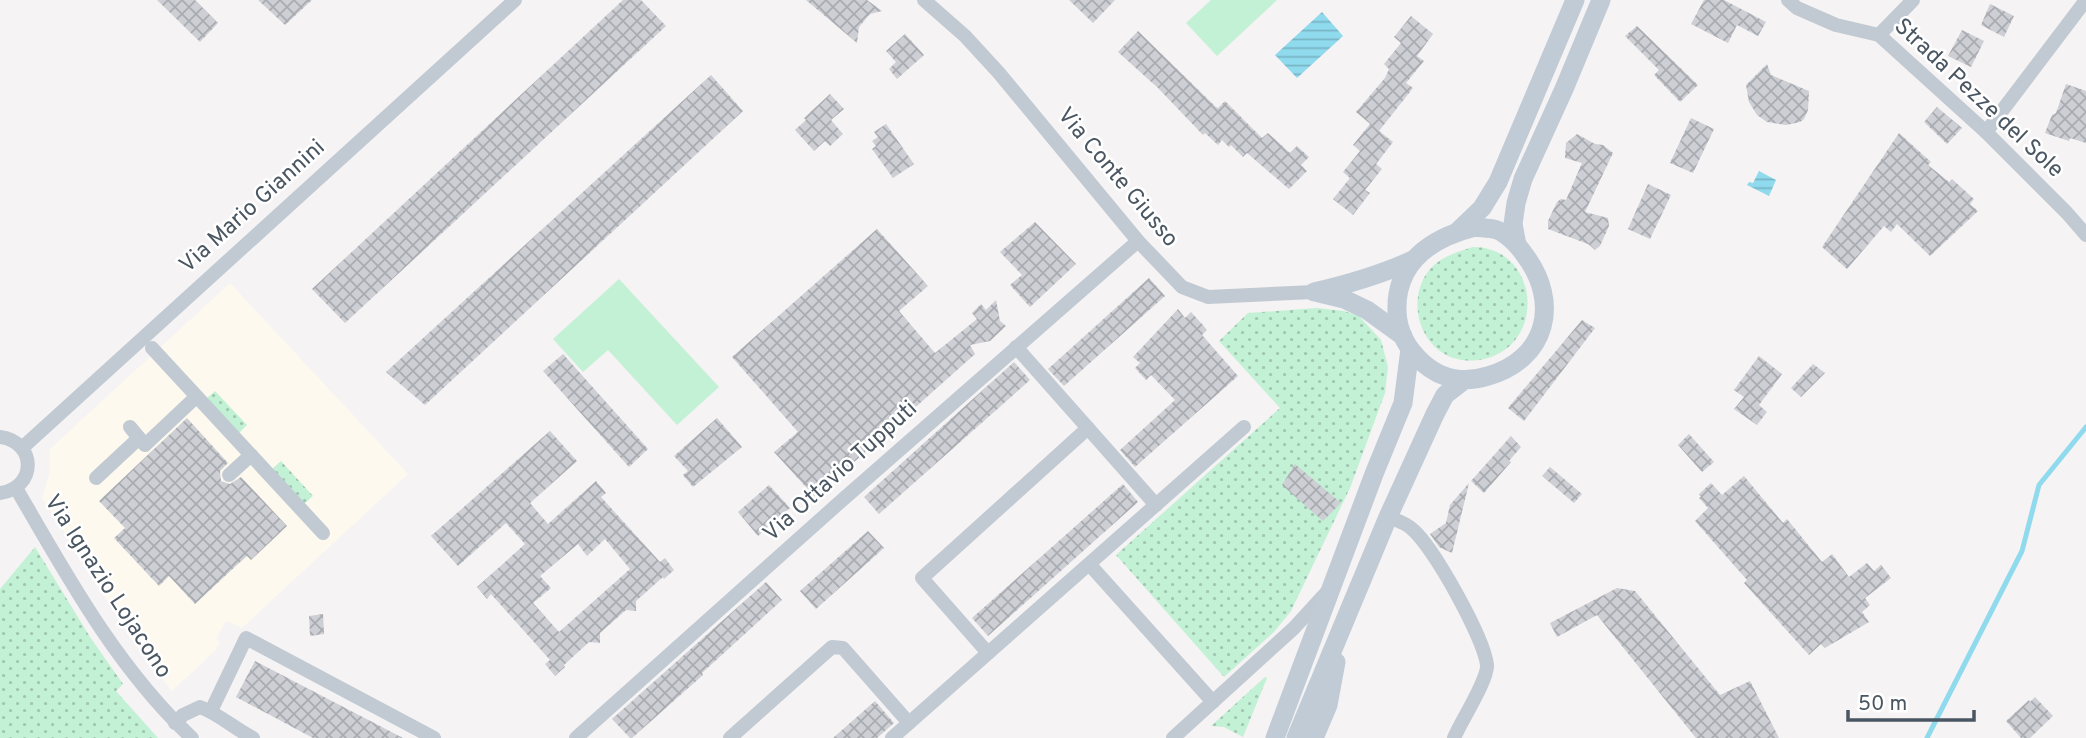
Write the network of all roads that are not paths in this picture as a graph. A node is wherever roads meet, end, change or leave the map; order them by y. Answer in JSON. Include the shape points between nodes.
{"nodes":[{"id":1,"x":515,"y":0,"type":"edge"},
{"id":2,"x":924,"y":0,"type":"edge"},
{"id":3,"x":1575,"y":0,"type":"edge"},
{"id":4,"x":1601,"y":0,"type":"edge"},
{"id":5,"x":1788,"y":0,"type":"edge"},
{"id":6,"x":1913,"y":0,"type":"edge"},
{"id":7,"x":2086,"y":0,"type":"edge"},
{"id":8,"x":1879,"y":35,"type":"junction"},
{"id":9,"x":1986,"y":132,"type":"junction"},
{"id":10,"x":1457,"y":232,"type":"junction"},
{"id":11,"x":2086,"y":235,"type":"edge"},
{"id":12,"x":1138,"y":241,"type":"junction"},
{"id":13,"x":1517,"y":245,"type":"junction"},
{"id":14,"x":1415,"y":259,"type":"junction"},
{"id":15,"x":1314,"y":292,"type":"junction"},
{"id":16,"x":1406,"y":343,"type":"junction"},
{"id":17,"x":1016,"y":347,"type":"junction"},
{"id":18,"x":152,"y":348,"type":"dead end"},
{"id":19,"x":1463,"y":381,"type":"junction"},
{"id":20,"x":196,"y":397,"type":"junction"},
{"id":21,"x":1244,"y":427,"type":"dead end"},
{"id":22,"x":1088,"y":428,"type":"junction"},
{"id":23,"x":0,"y":437,"type":"edge"},
{"id":24,"x":22,"y":448,"type":"junction"},
{"id":25,"x":251,"y":455,"type":"junction"},
{"id":26,"x":229,"y":475,"type":"dead end"},
{"id":27,"x":96,"y":478,"type":"dead end"},
{"id":28,"x":16,"y":488,"type":"junction"},
{"id":29,"x":0,"y":493,"type":"edge"},
{"id":30,"x":1156,"y":505,"type":"junction"},
{"id":31,"x":1388,"y":517,"type":"junction"},
{"id":32,"x":323,"y":533,"type":"dead end"},
{"id":33,"x":1090,"y":565,"type":"junction"},
{"id":34,"x":1334,"y":584,"type":"junction"},
{"id":35,"x":1345,"y":620,"type":"junction"},
{"id":36,"x":988,"y":653,"type":"junction"},
{"id":37,"x":1213,"y":702,"type":"junction"},
{"id":38,"x":211,"y":711,"type":"junction"},
{"id":39,"x":175,"y":723,"type":"junction"},
{"id":40,"x":909,"y":723,"type":"junction"},
{"id":41,"x":192,"y":738,"type":"edge"},
{"id":42,"x":253,"y":738,"type":"edge"},
{"id":43,"x":434,"y":738,"type":"edge"},
{"id":44,"x":576,"y":738,"type":"edge"},
{"id":45,"x":730,"y":738,"type":"edge"},
{"id":46,"x":892,"y":738,"type":"edge"},
{"id":47,"x":1173,"y":738,"type":"edge"},
{"id":48,"x":1275,"y":738,"type":"edge"},
{"id":49,"x":1296,"y":738,"type":"edge"},
{"id":50,"x":1314,"y":738,"type":"edge"},
{"id":51,"x":1454,"y":738,"type":"edge"}],
"edges":[{"from":1,"to":24,"type":"street","name":"Via Mario Giannini"},
{"from":2,"to":12,"type":"street","name":"Via Conte Giusso","via":[[999,73]]},
{"from":3,"to":10,"type":"main road","via":[[1498,182],[1482,208]]},
{"from":4,"to":13,"type":"main road","via":[[1523,179],[1513,224]]},
{"from":5,"to":8,"type":"street","name":"Strada Pezze del Sole","via":[[1836,25]]},
{"from":6,"to":8,"type":"street"},
{"from":7,"to":9,"type":"street"},
{"from":8,"to":9,"type":"street","name":"Strada Pezze del Sole"},
{"from":9,"to":11,"type":"street","name":"Strada Pezze del Sole"},
{"from":10,"to":13,"type":"main road","via":[[1475,227],[1498,230]]},
{"from":10,"to":14,"type":"main road"},
{"from":12,"to":15,"type":"street","name":"Via Conte Giusso","via":[[1182,287],[1208,297]]},
{"from":12,"to":17,"type":"street","name":"Via Ottavio Tupputi"},
{"from":13,"to":19,"type":"main road","via":[[1531,263],[1540,287],[1541,330],[1529,352],[1510,368]]},
{"from":14,"to":15,"type":"main road","via":[[1364,280]]},
{"from":14,"to":16,"type":"main road","via":[[1401,277],[1397,297]]},
{"from":15,"to":16,"type":"main road","via":[[1367,310]]},
{"from":16,"to":19,"type":"main road","via":[[1424,365]]},
{"from":16,"to":34,"type":"main road","via":[[1403,403]]},
{"from":17,"to":22,"type":"street"},
{"from":17,"to":44,"type":"street","name":"Via Ottavio Tupputi"},
{"from":18,"to":20,"type":"street"},
{"from":19,"to":31,"type":"main road","via":[[1445,395]]},
{"from":20,"to":25,"type":"street"},
{"from":20,"to":27,"type":"street","via":[[145,445],[135,433]]},
{"from":21,"to":30,"type":"street"},
{"from":22,"to":30,"type":"street"},
{"from":22,"to":36,"type":"street","via":[[922,578]]},
{"from":23,"to":24,"type":"street"},
{"from":24,"to":28,"type":"street","via":[[27,471]]},
{"from":25,"to":26,"type":"street"},
{"from":25,"to":32,"type":"street"},
{"from":28,"to":29,"type":"street"},
{"from":28,"to":39,"type":"street","name":"Via Ignazio Lojacono","via":[[117,652]]},
{"from":30,"to":33,"type":"street"},
{"from":31,"to":35,"type":"main road"},
{"from":31,"to":51,"type":"street","via":[[1412,528],[1433,554],[1482,646],[1487,666],[1483,683]]},
{"from":33,"to":36,"type":"street"},
{"from":33,"to":37,"type":"street"},
{"from":34,"to":37,"type":"street","via":[[1294,628]]},
{"from":34,"to":48,"type":"main road"},
{"from":35,"to":49,"type":"main road"},
{"from":35,"to":50,"type":"main road","via":[[1328,705]]},
{"from":36,"to":40,"type":"street"},
{"from":37,"to":47,"type":"street"},
{"from":38,"to":39,"type":"street","via":[[200,707]]},
{"from":38,"to":42,"type":"street"},
{"from":38,"to":43,"type":"street","via":[[246,638]]},
{"from":39,"to":41,"type":"street","name":"Via Ignazio Lojacono"},
{"from":40,"to":45,"type":"street","via":[[843,648],[831,647]]},
{"from":40,"to":46,"type":"street"}]}
